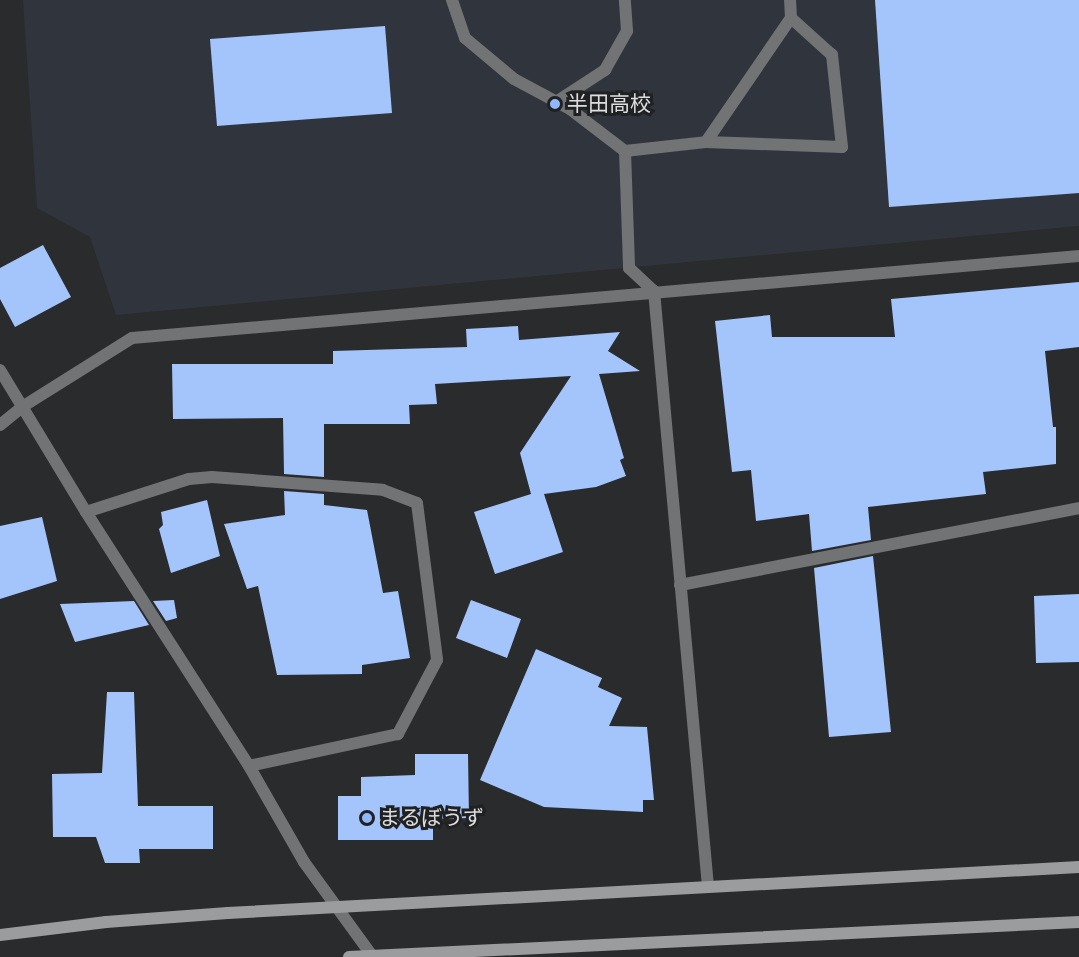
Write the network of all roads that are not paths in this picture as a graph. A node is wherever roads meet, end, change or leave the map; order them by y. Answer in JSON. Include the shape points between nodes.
{"nodes":[{"id":1,"x":452,"y":0,"type":"edge"},
{"id":2,"x":625,"y":0,"type":"edge"},
{"id":3,"x":790,"y":0,"type":"edge"},
{"id":4,"x":791,"y":18,"type":"junction"},
{"id":5,"x":556,"y":102,"type":"junction"},
{"id":6,"x":706,"y":142,"type":"junction"},
{"id":7,"x":625,"y":151,"type":"junction"},
{"id":8,"x":1079,"y":256,"type":"edge"},
{"id":9,"x":654,"y":291,"type":"junction"},
{"id":10,"x":0,"y":370,"type":"edge"},
{"id":11,"x":22,"y":407,"type":"junction"},
{"id":12,"x":0,"y":425,"type":"edge"},
{"id":13,"x":1079,"y":508,"type":"edge"},
{"id":14,"x":86,"y":512,"type":"junction"},
{"id":15,"x":680,"y":585,"type":"junction"},
{"id":16,"x":249,"y":766,"type":"junction"},
{"id":17,"x":1079,"y":867,"type":"edge"},
{"id":18,"x":708,"y":887,"type":"junction"},
{"id":19,"x":334,"y":908,"type":"junction"},
{"id":20,"x":1079,"y":922,"type":"edge"},
{"id":21,"x":0,"y":935,"type":"edge"},
{"id":22,"x":373,"y":956,"type":"edge"},
{"id":23,"x":349,"y":957,"type":"edge"}],
"edges":[{"from":1,"to":5,"type":"street","via":[[465,38],[514,79]]},
{"from":2,"to":5,"type":"street","via":[[627,31],[605,70]]},
{"from":3,"to":4,"type":"street"},
{"from":4,"to":6,"type":"street"},
{"from":4,"to":6,"type":"street","via":[[832,55],[842,147]]},
{"from":5,"to":7,"type":"street"},
{"from":6,"to":7,"type":"street"},
{"from":7,"to":9,"type":"street","via":[[629,268]]},
{"from":8,"to":9,"type":"street"},
{"from":9,"to":11,"type":"street","via":[[132,338]]},
{"from":9,"to":15,"type":"street"},
{"from":10,"to":11,"type":"street"},
{"from":11,"to":12,"type":"street"},
{"from":11,"to":14,"type":"street"},
{"from":13,"to":15,"type":"street"},
{"from":14,"to":16,"type":"street"},
{"from":14,"to":16,"type":"street","via":[[189,479],[212,477],[383,490],[417,503],[437,660],[398,734]]},
{"from":15,"to":18,"type":"street"},
{"from":16,"to":19,"type":"street"},
{"from":17,"to":18,"type":"street"},
{"from":18,"to":19,"type":"street"},
{"from":19,"to":21,"type":"street","via":[[106,922]]},
{"from":19,"to":22,"type":"street"},
{"from":20,"to":22,"type":"street"},
{"from":22,"to":23,"type":"street"}]}
